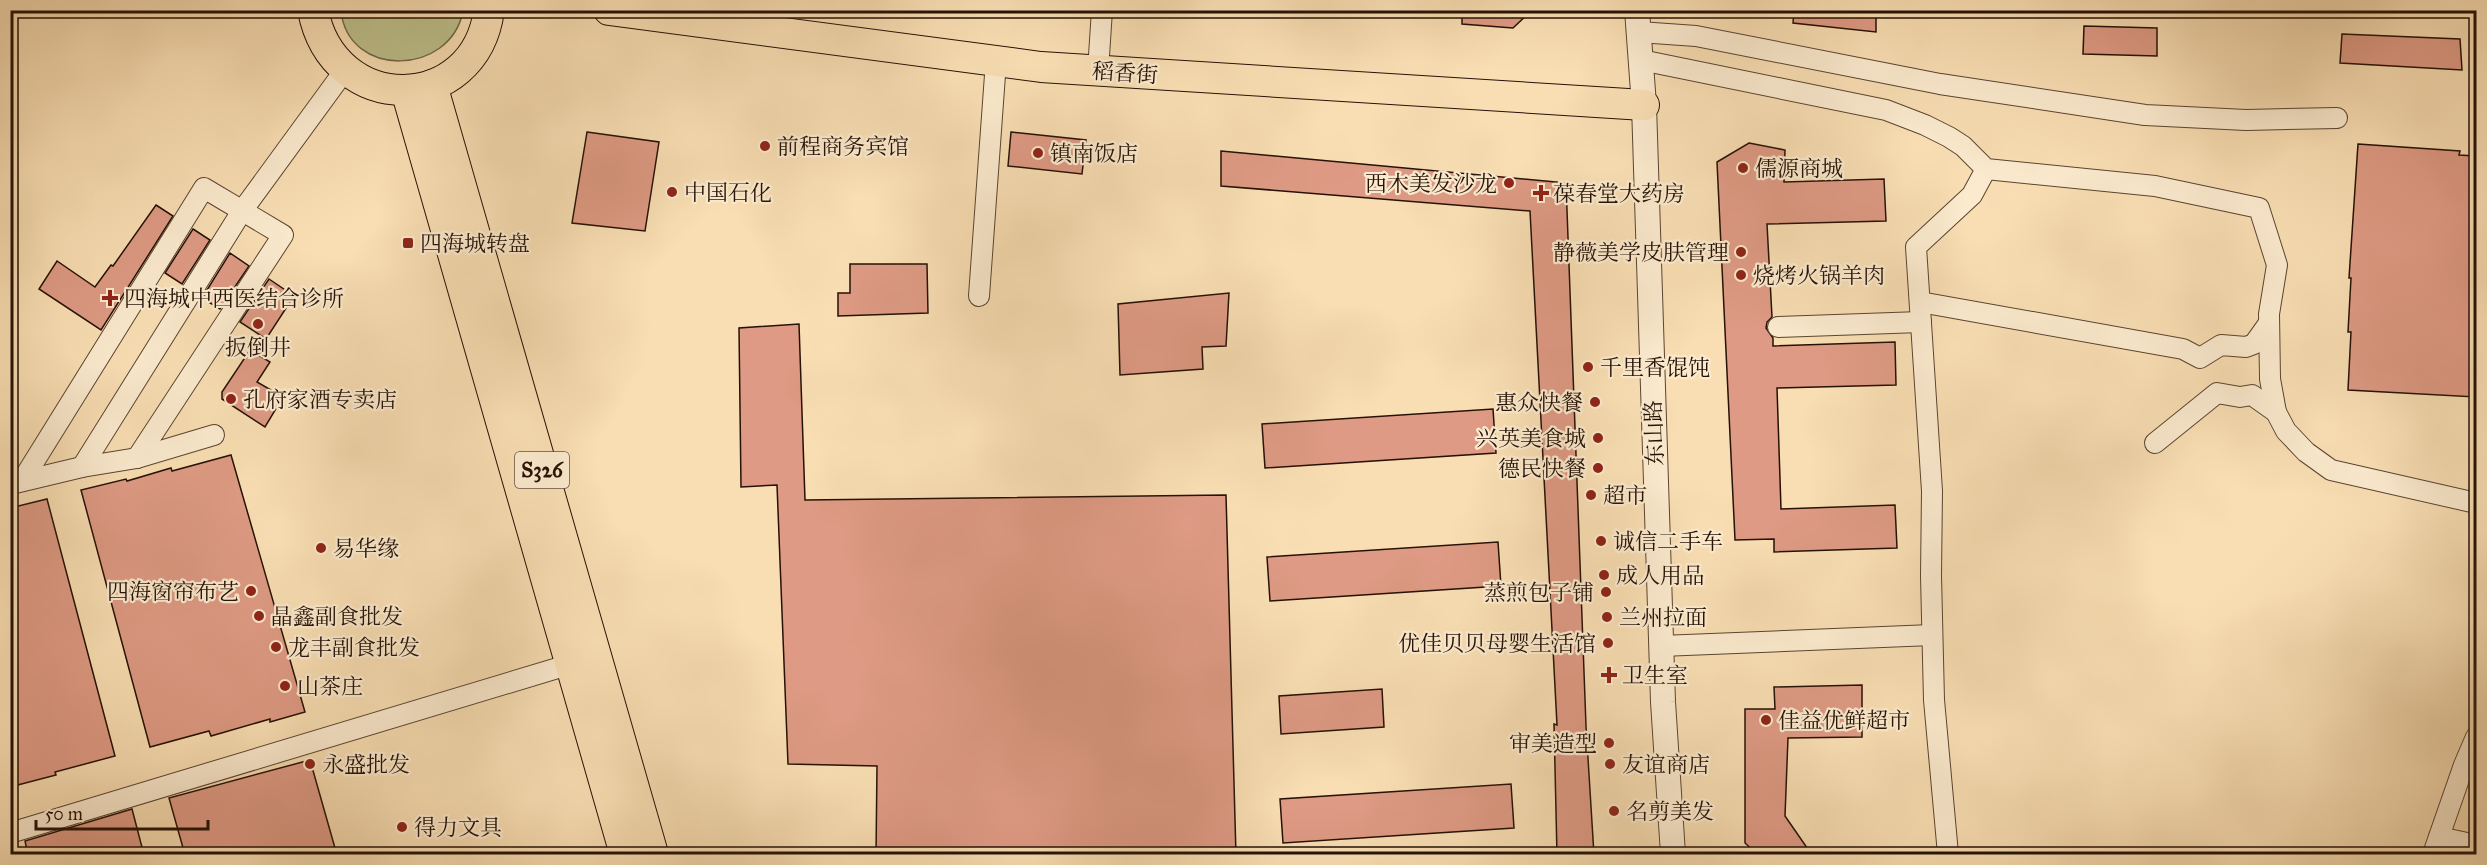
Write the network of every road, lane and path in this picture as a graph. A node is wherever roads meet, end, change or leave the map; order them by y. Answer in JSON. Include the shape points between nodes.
{"nodes":[{"id":1,"x":313,"y":10,"type":"edge"},
{"id":2,"x":489,"y":10,"type":"edge"},
{"id":3,"x":609,"y":10,"type":"edge"},
{"id":4,"x":1102,"y":10,"type":"edge"},
{"id":5,"x":1638,"y":21,"type":"edge"},
{"id":6,"x":1641,"y":60,"type":"junction"},
{"id":7,"x":996,"y":62,"type":"junction"},
{"id":8,"x":345,"y":70,"type":"junction"},
{"id":9,"x":1098,"y":71,"type":"junction"},
{"id":10,"x":419,"y":87,"type":"junction"},
{"id":11,"x":1644,"y":105,"type":"junction"},
{"id":12,"x":2337,"y":118,"type":"dead end"},
{"id":13,"x":1986,"y":169,"type":"junction"},
{"id":14,"x":243,"y":211,"type":"junction"},
{"id":15,"x":979,"y":296,"type":"dead end"},
{"id":16,"x":1920,"y":302,"type":"junction"},
{"id":17,"x":1921,"y":322,"type":"junction"},
{"id":18,"x":2269,"y":323,"type":"junction"},
{"id":19,"x":1778,"y":327,"type":"dead end"},
{"id":20,"x":2276,"y":412,"type":"junction"},
{"id":21,"x":214,"y":435,"type":"dead end"},
{"id":22,"x":2156,"y":443,"type":"dead end"},
{"id":23,"x":137,"y":458,"type":"junction"},
{"id":24,"x":82,"y":467,"type":"junction"},
{"id":25,"x":16,"y":482,"type":"edge"},
{"id":26,"x":2476,"y":503,"type":"edge"},
{"id":27,"x":1932,"y":635,"type":"junction"},
{"id":28,"x":1661,"y":646,"type":"junction"},
{"id":29,"x":571,"y":664,"type":"junction"},
{"id":30,"x":2476,"y":737,"type":"edge"},
{"id":31,"x":10,"y":833,"type":"edge"},
{"id":32,"x":2476,"y":845,"type":"edge"},
{"id":33,"x":2436,"y":846,"type":"edge"},
{"id":34,"x":626,"y":855,"type":"edge"},
{"id":35,"x":653,"y":855,"type":"edge"},
{"id":36,"x":1673,"y":855,"type":"edge"},
{"id":37,"x":1948,"y":855,"type":"edge"}],
"edges":[{"from":1,"to":8,"type":"main road","via":[[323,44]]},
{"from":2,"to":10,"type":"main road","via":[[486,29],[469,59],[457,71]]},
{"from":3,"to":7,"type":"main road","name":"稻香街"},
{"from":4,"to":9,"type":"street"},
{"from":5,"to":6,"type":"street","name":"东山路"},
{"from":5,"to":12,"type":"street","via":[[1940,84],[2145,115],[2246,120]]},
{"from":6,"to":11,"type":"street","name":"东山路"},
{"from":6,"to":13,"type":"street","via":[[1886,110],[1949,137]]},
{"from":7,"to":9,"type":"main road","name":"稻香街"},
{"from":7,"to":15,"type":"street"},
{"from":8,"to":10,"type":"main road","via":[[375,87]]},
{"from":8,"to":14,"type":"street"},
{"from":9,"to":11,"type":"main road","name":"稻香街"},
{"from":10,"to":29,"type":"main road","number":"S326"},
{"from":10,"to":35,"type":"main road","number":"S326"},
{"from":11,"to":28,"type":"street","name":"东山路"},
{"from":13,"to":16,"type":"street","via":[[1972,195],[1916,247]]},
{"from":13,"to":18,"type":"street","via":[[2155,186],[2259,208],[2277,265]]},
{"from":14,"to":23,"type":"street","via":[[283,236]]},
{"from":14,"to":24,"type":"street"},
{"from":14,"to":25,"type":"street","via":[[204,188]]},
{"from":16,"to":17,"type":"street"},
{"from":16,"to":18,"type":"street","via":[[2183,349],[2200,358],[2221,345],[2254,344]]},
{"from":17,"to":19,"type":"street"},
{"from":17,"to":27,"type":"street","via":[[1932,491]]},
{"from":18,"to":20,"type":"street","via":[[2270,379]]},
{"from":20,"to":22,"type":"street","via":[[2252,395],[2217,393]]},
{"from":20,"to":26,"type":"street","via":[[2286,431],[2331,470]]},
{"from":21,"to":23,"type":"street"},
{"from":23,"to":24,"type":"street"},
{"from":24,"to":25,"type":"street"},
{"from":27,"to":28,"type":"street"},
{"from":27,"to":37,"type":"street"},
{"from":28,"to":36,"type":"street","name":"东山路"},
{"from":29,"to":31,"type":"street"},
{"from":29,"to":34,"type":"main road","number":"S326"},
{"from":30,"to":33,"type":"street"},
{"from":32,"to":33,"type":"street"}]}
